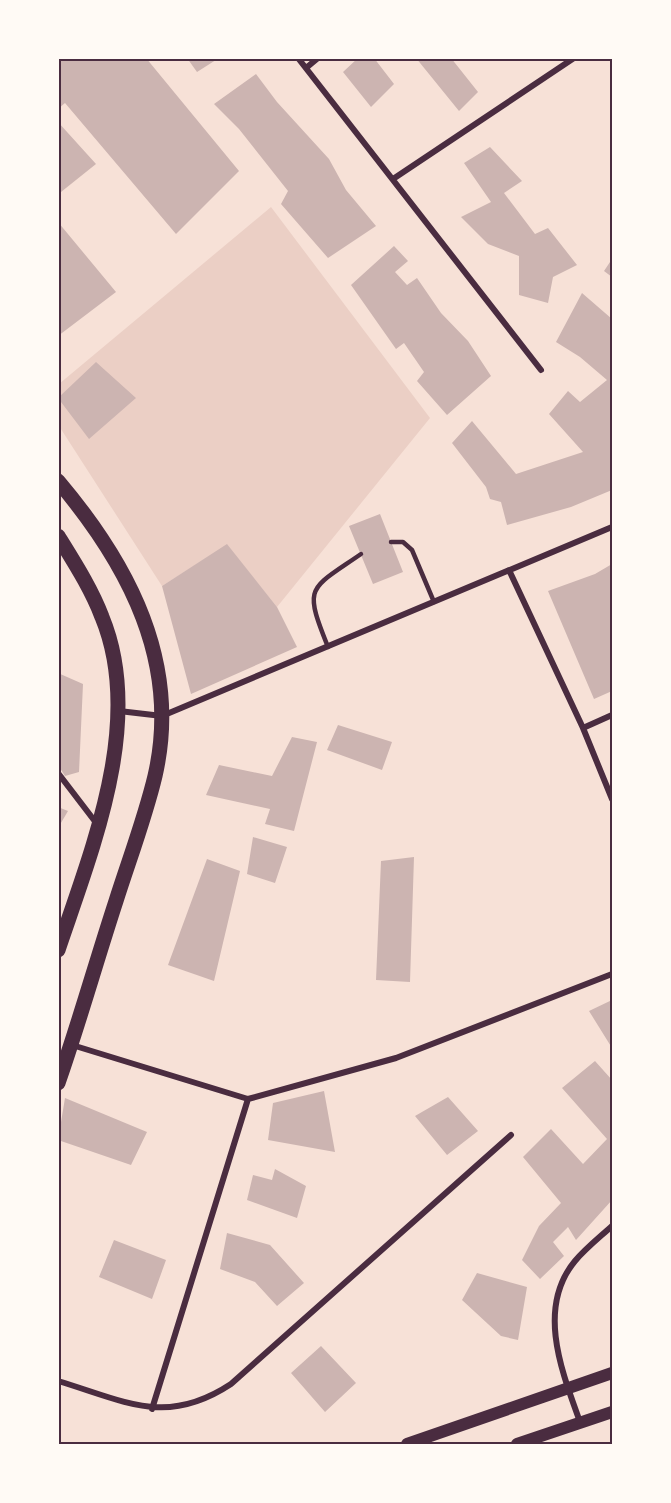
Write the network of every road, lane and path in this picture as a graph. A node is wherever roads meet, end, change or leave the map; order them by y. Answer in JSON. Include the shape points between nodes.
{"nodes":[{"id":1,"x":298,"y":58,"type":"edge"},
{"id":2,"x":318,"y":58,"type":"edge"},
{"id":3,"x":574,"y":58,"type":"edge"},
{"id":4,"x":306,"y":68,"type":"junction"},
{"id":5,"x":393,"y":179,"type":"junction"},
{"id":6,"x":541,"y":370,"type":"dead end"},
{"id":7,"x":58,"y":481,"type":"edge"},
{"id":8,"x":612,"y":527,"type":"edge"},
{"id":9,"x":58,"y":536,"type":"edge"},
{"id":10,"x":391,"y":542,"type":"dead end"},
{"id":11,"x":361,"y":554,"type":"dead end"},
{"id":12,"x":509,"y":570,"type":"junction"},
{"id":13,"x":434,"y":602,"type":"junction"},
{"id":14,"x":328,"y":646,"type":"junction"},
{"id":15,"x":119,"y":711,"type":"junction"},
{"id":16,"x":612,"y":715,"type":"edge"},
{"id":17,"x":162,"y":716,"type":"junction"},
{"id":18,"x":583,"y":728,"type":"junction"},
{"id":19,"x":58,"y":773,"type":"edge"},
{"id":20,"x":612,"y":799,"type":"edge"},
{"id":21,"x":97,"y":825,"type":"junction"},
{"id":22,"x":58,"y":950,"type":"edge"},
{"id":23,"x":612,"y":974,"type":"edge"},
{"id":24,"x":71,"y":1045,"type":"junction"},
{"id":25,"x":58,"y":1083,"type":"edge"},
{"id":26,"x":248,"y":1099,"type":"junction"},
{"id":27,"x":511,"y":1135,"type":"dead end"},
{"id":28,"x":612,"y":1226,"type":"edge"},
{"id":29,"x":612,"y":1373,"type":"edge"},
{"id":30,"x":58,"y":1381,"type":"edge"},
{"id":31,"x":568,"y":1389,"type":"junction"},
{"id":32,"x":152,"y":1408,"type":"junction"},
{"id":33,"x":612,"y":1412,"type":"edge"},
{"id":34,"x":580,"y":1423,"type":"junction"},
{"id":35,"x":407,"y":1444,"type":"edge"},
{"id":36,"x":518,"y":1444,"type":"edge"}],
"edges":[{"from":1,"to":4,"type":"street"},
{"from":2,"to":4,"type":"street"},
{"from":3,"to":5,"type":"street"},
{"from":4,"to":5,"type":"street"},
{"from":5,"to":6,"type":"street"},
{"from":7,"to":17,"type":"main road","via":[[126,578],[148,627],[160,675]]},
{"from":8,"to":12,"type":"street"},
{"from":9,"to":15,"type":"main road","via":[[103,618],[114,655]]},
{"from":10,"to":13,"type":"lane","via":[[402,542],[412,550]]},
{"from":11,"to":14,"type":"lane","via":[[322,581],[314,593],[313,608]]},
{"from":12,"to":13,"type":"street"},
{"from":12,"to":18,"type":"street"},
{"from":13,"to":14,"type":"street"},
{"from":14,"to":17,"type":"street"},
{"from":15,"to":17,"type":"street"},
{"from":15,"to":21,"type":"main road","via":[[113,765]]},
{"from":16,"to":18,"type":"street"},
{"from":17,"to":24,"type":"main road","via":[[155,774]]},
{"from":18,"to":20,"type":"street"},
{"from":19,"to":21,"type":"street"},
{"from":21,"to":22,"type":"main road"},
{"from":23,"to":26,"type":"street","via":[[396,1058]]},
{"from":24,"to":25,"type":"main road"},
{"from":24,"to":26,"type":"street"},
{"from":26,"to":32,"type":"street"},
{"from":27,"to":32,"type":"street","via":[[231,1384],[200,1401],[174,1408]]},
{"from":28,"to":31,"type":"street","via":[[575,1261],[561,1284],[555,1312],[555,1341]]},
{"from":29,"to":31,"type":"main road"},
{"from":30,"to":32,"type":"street"},
{"from":31,"to":34,"type":"street"},
{"from":31,"to":35,"type":"main road"},
{"from":33,"to":34,"type":"main road"},
{"from":34,"to":36,"type":"main road"}]}
